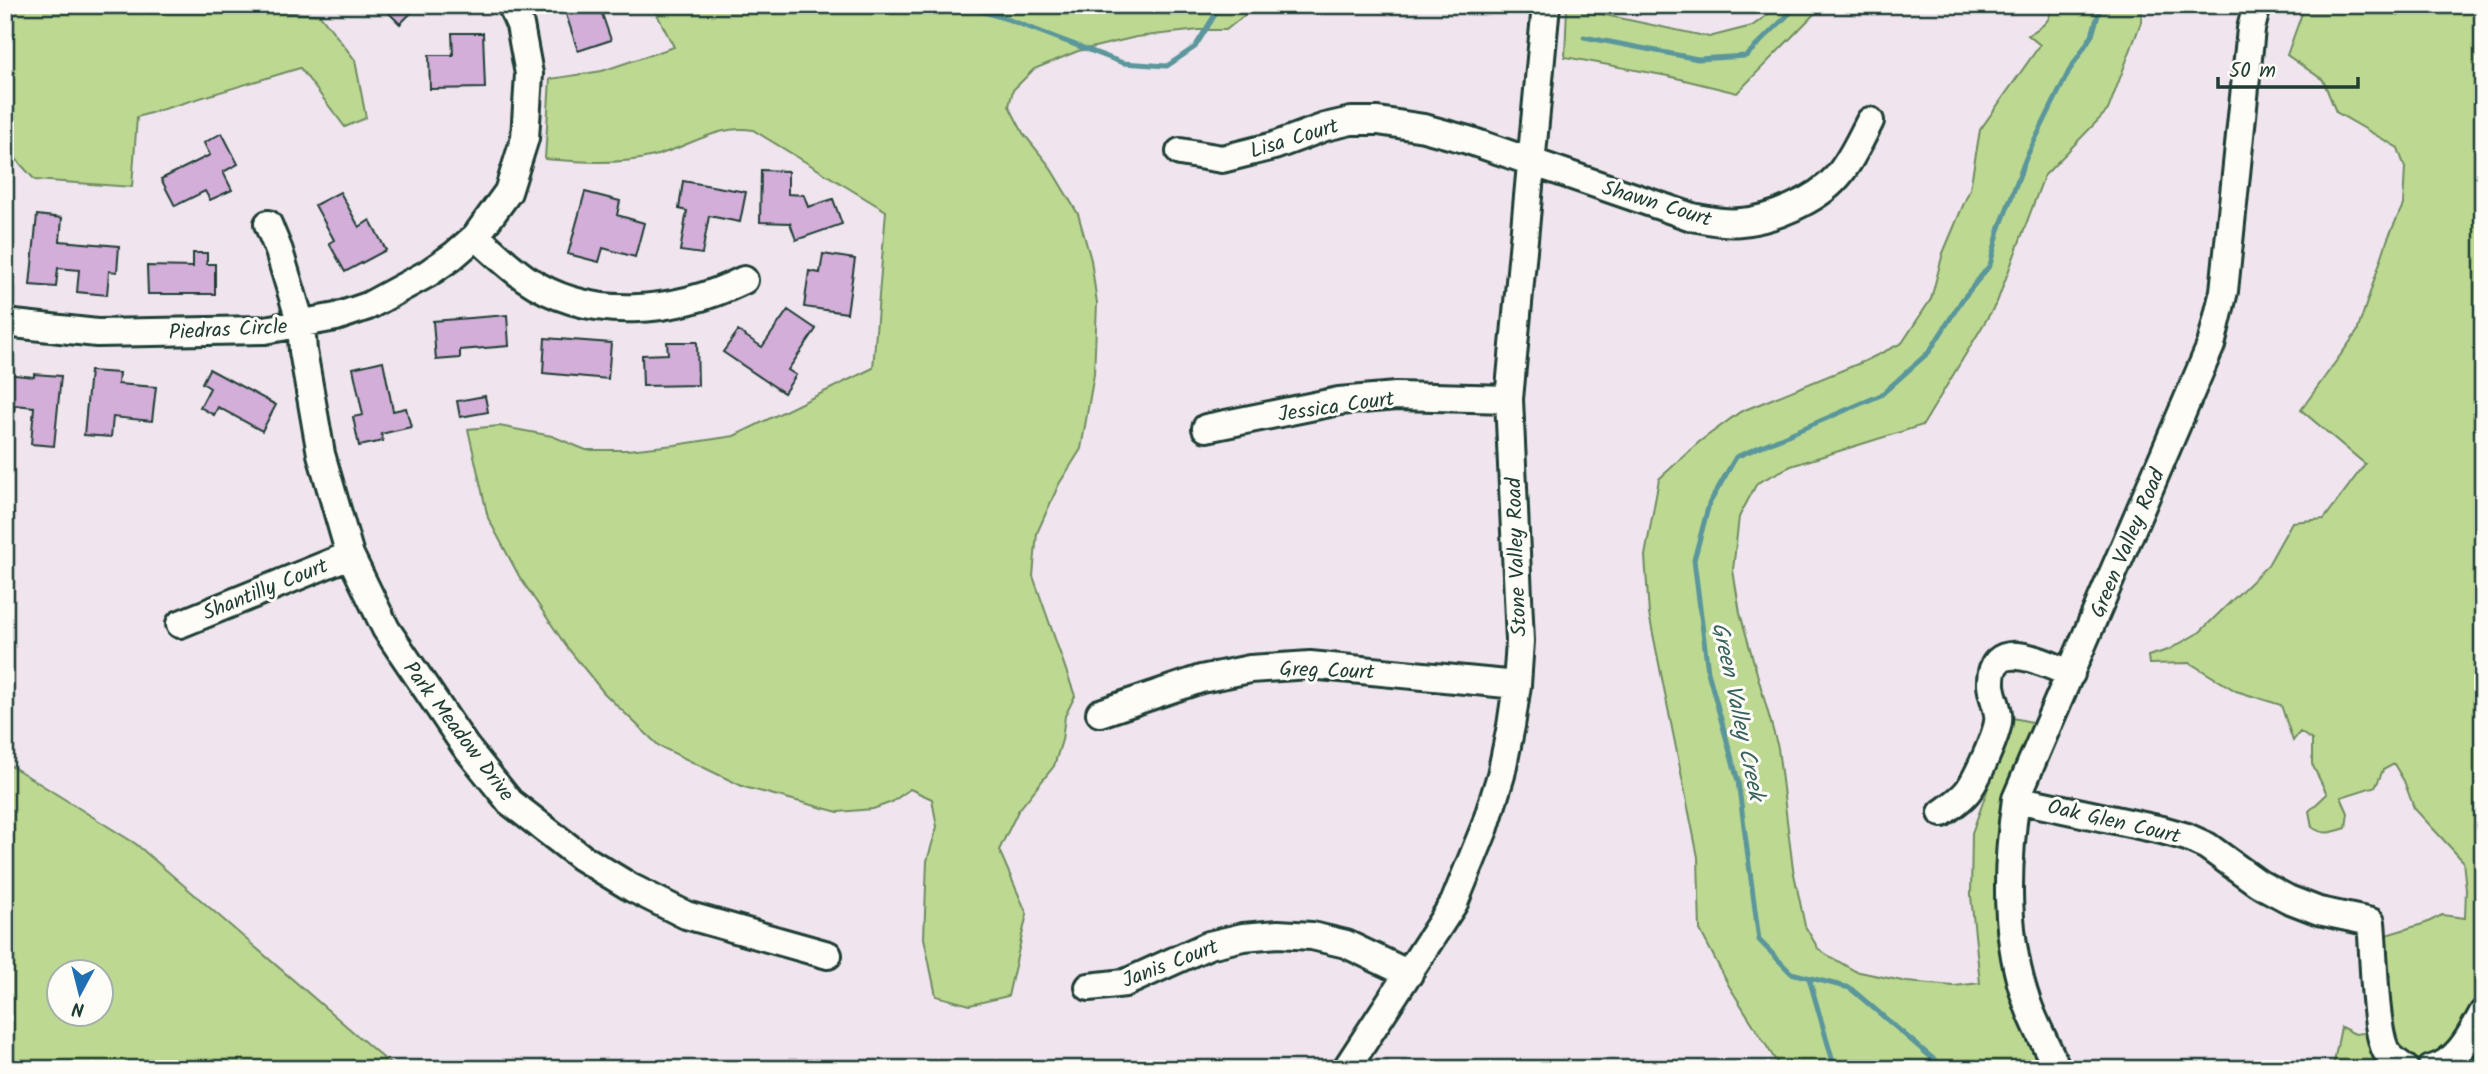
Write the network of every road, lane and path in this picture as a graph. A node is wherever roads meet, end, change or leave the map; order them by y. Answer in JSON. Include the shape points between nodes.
{"nodes":[{"id":1,"x":511,"y":5,"type":"edge"},
{"id":2,"x":1546,"y":5,"type":"edge"},
{"id":3,"x":2257,"y":5,"type":"edge"},
{"id":4,"x":1870,"y":121,"type":"dead end"},
{"id":5,"x":1180,"y":152,"type":"dead end"},
{"id":6,"x":1530,"y":162,"type":"junction"},
{"id":7,"x":268,"y":224,"type":"dead end"},
{"id":8,"x":476,"y":236,"type":"junction"},
{"id":9,"x":744,"y":280,"type":"dead end"},
{"id":10,"x":5,"y":323,"type":"edge"},
{"id":11,"x":301,"y":324,"type":"junction"},
{"id":12,"x":1509,"y":399,"type":"junction"},
{"id":13,"x":1206,"y":428,"type":"dead end"},
{"id":14,"x":350,"y":555,"type":"junction"},
{"id":15,"x":180,"y":624,"type":"dead end"},
{"id":16,"x":2071,"y":674,"type":"junction"},
{"id":17,"x":1517,"y":685,"type":"junction"},
{"id":18,"x":1100,"y":713,"type":"dead end"},
{"id":19,"x":2016,"y":799,"type":"junction"},
{"id":20,"x":1942,"y":813,"type":"dead end"},
{"id":21,"x":828,"y":955,"type":"dead end"},
{"id":22,"x":1409,"y":974,"type":"junction"},
{"id":23,"x":1090,"y":988,"type":"dead end"},
{"id":24,"x":2483,"y":1013,"type":"edge"},
{"id":25,"x":1346,"y":1069,"type":"edge"},
{"id":26,"x":2057,"y":1069,"type":"edge"},
{"id":27,"x":2406,"y":1069,"type":"edge"},
{"id":28,"x":2431,"y":1069,"type":"edge"}],
"edges":[{"from":1,"to":8,"type":"street","name":"Piedras Circle","via":[[520,25],[528,74],[525,138],[508,192]]},
{"from":2,"to":6,"type":"street","name":"Stone Valley Road"},
{"from":3,"to":16,"type":"street","name":"Green Valley Road","via":[[2224,291],[2211,345]]},
{"from":4,"to":6,"type":"street","name":"Shawn Court","via":[[1836,179],[1804,202],[1742,222],[1692,217]]},
{"from":5,"to":6,"type":"street","name":"Lisa Court","via":[[1222,159],[1325,127],[1378,121],[1424,128]]},
{"from":6,"to":12,"type":"street","name":"Stone Valley Road"},
{"from":7,"to":11,"type":"street","name":"Park Meadow Drive"},
{"from":8,"to":9,"type":"street","via":[[526,279],[567,299],[609,308],[657,309]]},
{"from":8,"to":11,"type":"street","name":"Piedras Circle","via":[[427,274],[368,306]]},
{"from":10,"to":11,"type":"street","name":"Piedras Circle","via":[[138,334],[265,330]]},
{"from":11,"to":14,"type":"street","name":"Park Meadow Drive","via":[[321,454]]},
{"from":12,"to":13,"type":"street","name":"Jessica Court","via":[[1396,396],[1339,401]]},
{"from":12,"to":17,"type":"street","name":"Stone Valley Road","via":[[1519,596]]},
{"from":14,"to":15,"type":"street","name":"Shantilly Court"},
{"from":14,"to":21,"type":"street","name":"Park Meadow Drive","via":[[386,629],[465,746],[510,802],[581,857],[686,915]]},
{"from":16,"to":19,"type":"street","name":"Green Valley Road"},
{"from":16,"to":20,"type":"street","via":[[2025,657],[1999,659],[1992,668],[1991,681],[1998,722],[1995,733],[1969,790]]},
{"from":17,"to":18,"type":"street","name":"Greg Court","via":[[1310,665],[1250,669],[1201,679]]},
{"from":17,"to":22,"type":"street","name":"Stone Valley Road","via":[[1501,775],[1485,827],[1454,903]]},
{"from":19,"to":26,"type":"street","name":"Green Valley Road","via":[[2008,875],[2012,943],[2028,1005]]},
{"from":19,"to":27,"type":"street","name":"Oak Glen Court","via":[[2186,837],[2288,900],[2371,922],[2379,1029],[2386,1051]]},
{"from":22,"to":23,"type":"street","name":"Janis Court","via":[[1346,944],[1278,934],[1209,945],[1125,983]]},
{"from":22,"to":25,"type":"street","name":"Stone Valley Road"},
{"from":24,"to":28,"type":"street","via":[[2456,1054]]}]}
